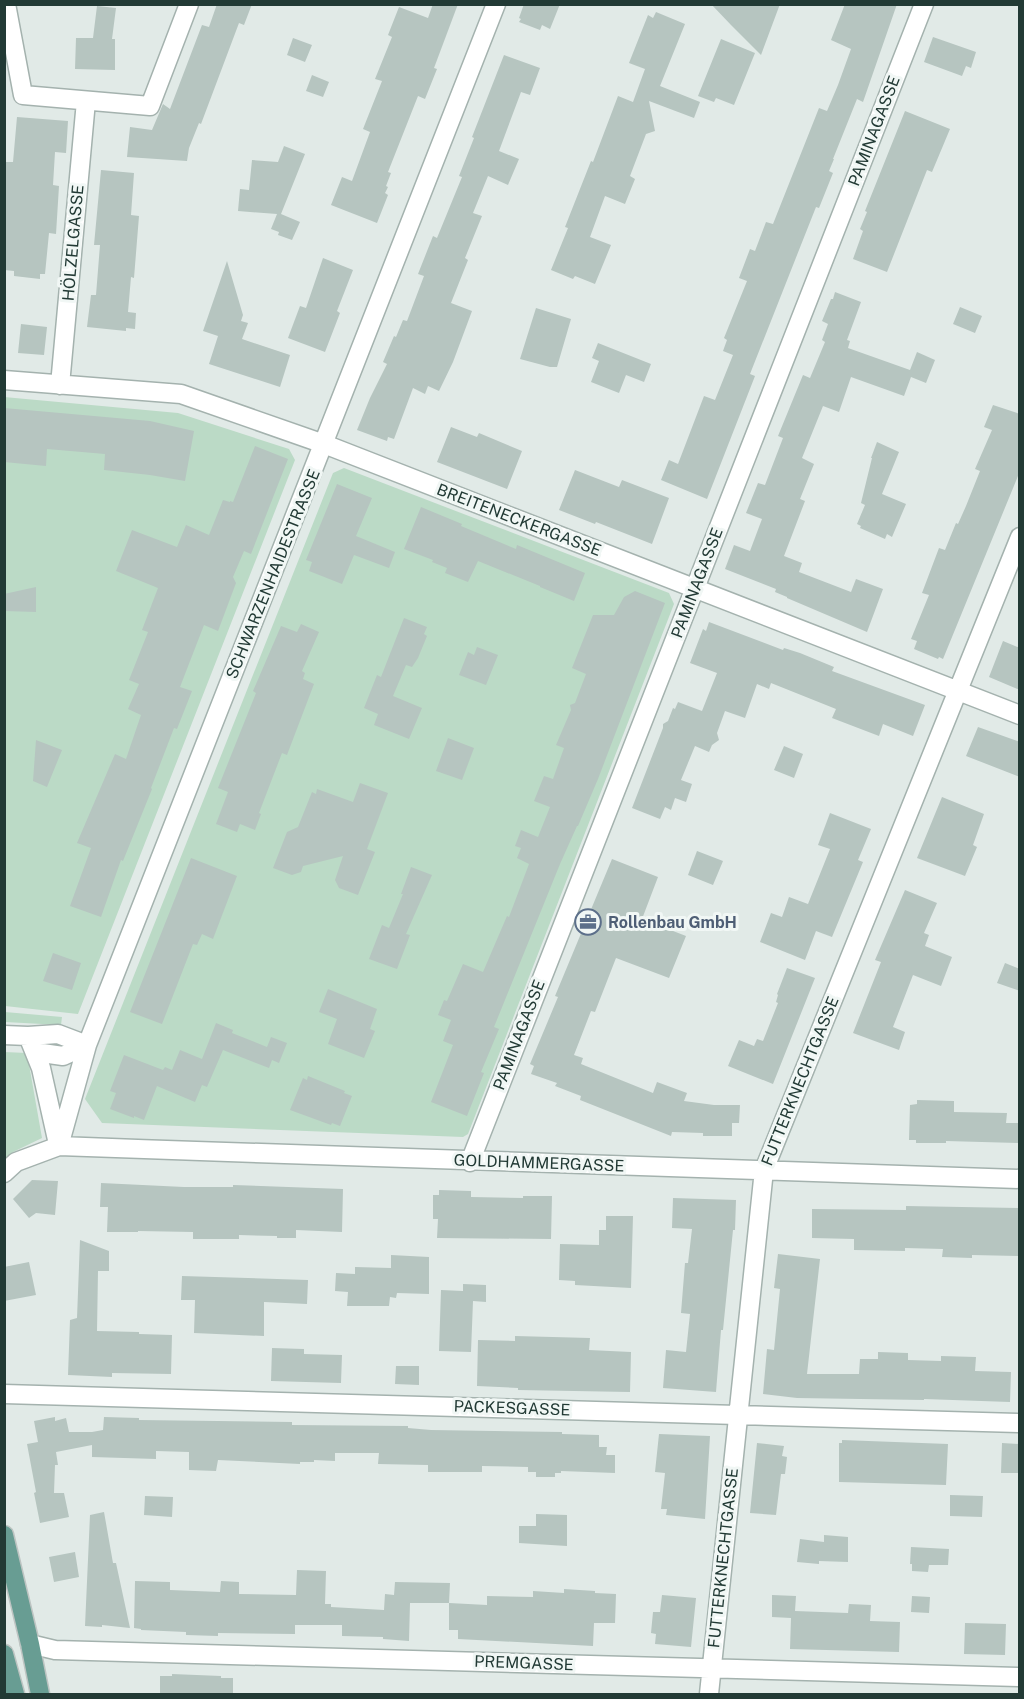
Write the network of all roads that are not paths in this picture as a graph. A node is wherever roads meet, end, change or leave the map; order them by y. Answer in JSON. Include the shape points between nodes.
{"nodes":[{"id":1,"x":6,"y":4,"type":"edge"},
{"id":2,"x":189,"y":4,"type":"edge"},
{"id":3,"x":496,"y":4,"type":"edge"},
{"id":4,"x":924,"y":4,"type":"edge"},
{"id":5,"x":86,"y":101,"type":"junction"},
{"id":6,"x":4,"y":380,"type":"edge"},
{"id":7,"x":60,"y":385,"type":"junction"},
{"id":8,"x":324,"y":444,"type":"junction"},
{"id":9,"x":1020,"y":537,"type":"edge"},
{"id":10,"x":695,"y":588,"type":"junction"},
{"id":11,"x":958,"y":690,"type":"junction"},
{"id":12,"x":1020,"y":715,"type":"edge"},
{"id":13,"x":4,"y":1035,"type":"edge"},
{"id":14,"x":31,"y":1044,"type":"junction"},
{"id":15,"x":87,"y":1045,"type":"junction"},
{"id":16,"x":59,"y":1146,"type":"junction"},
{"id":17,"x":470,"y":1161,"type":"junction"},
{"id":18,"x":764,"y":1170,"type":"junction"},
{"id":19,"x":4,"y":1173,"type":"edge"},
{"id":20,"x":1020,"y":1179,"type":"edge"},
{"id":21,"x":4,"y":1394,"type":"edge"},
{"id":22,"x":738,"y":1414,"type":"junction"},
{"id":23,"x":1020,"y":1423,"type":"edge"},
{"id":24,"x":4,"y":1535,"type":"edge"},
{"id":25,"x":30,"y":1644,"type":"junction"},
{"id":26,"x":4,"y":1654,"type":"edge"},
{"id":27,"x":711,"y":1668,"type":"junction"},
{"id":28,"x":1020,"y":1677,"type":"edge"},
{"id":29,"x":15,"y":1695,"type":"edge"},
{"id":30,"x":40,"y":1695,"type":"edge"},
{"id":31,"x":709,"y":1695,"type":"edge"}],
"edges":[{"from":1,"to":5,"type":"street","via":[[23,95]]},
{"from":2,"to":5,"type":"street","via":[[150,106]]},
{"from":3,"to":8,"type":"street","name":"SCHWARZENHAIDESTRASSE"},
{"from":4,"to":10,"type":"street","name":"PAMINAGASSE"},
{"from":5,"to":7,"type":"street","name":"HÖLZELGASSE"},
{"from":6,"to":7,"type":"street","name":"BREITENECKERGASSE"},
{"from":7,"to":8,"type":"street","name":"BREITENECKERGASSE","via":[[181,394]]},
{"from":8,"to":10,"type":"street","name":"BREITENECKERGASSE"},
{"from":8,"to":15,"type":"street","name":"SCHWARZENHAIDESTRASSE"},
{"from":9,"to":11,"type":"street","name":"FUTTERKNECHTGASSE"},
{"from":10,"to":11,"type":"street","name":"BREITENECKERGASSE"},
{"from":10,"to":17,"type":"street","name":"PAMINAGASSE"},
{"from":11,"to":12,"type":"street","name":"BREITENECKERGASSE"},
{"from":11,"to":18,"type":"street","name":"FUTTERKNECHTGASSE"},
{"from":13,"to":14,"type":"street"},
{"from":14,"to":15,"type":"street","via":[[58,1034]]},
{"from":14,"to":16,"type":"street","via":[[41,1068]]},
{"from":15,"to":16,"type":"street","name":"SCHWARZENHAIDESTRASSE"},
{"from":16,"to":17,"type":"street","name":"GOLDHAMMERGASSE"},
{"from":16,"to":19,"type":"street","name":"GOLDHAMMERGASSE","via":[[16,1161]]},
{"from":17,"to":18,"type":"street","name":"GOLDHAMMERGASSE"},
{"from":18,"to":20,"type":"street","name":"GOLDHAMMERGASSE"},
{"from":18,"to":22,"type":"street","name":"FUTTERKNECHTGASSE"},
{"from":21,"to":22,"type":"street","name":"PACKESGASSE"},
{"from":22,"to":23,"type":"street","name":"PACKESGASSE"},
{"from":22,"to":27,"type":"street","name":"FUTTERKNECHTGASSE"},
{"from":24,"to":25,"type":"main road"},
{"from":25,"to":27,"type":"street","name":"PREMGASSE","via":[[55,1650]]},
{"from":25,"to":30,"type":"main road"},
{"from":26,"to":29,"type":"main road"},
{"from":27,"to":28,"type":"street","name":"PREMGASSE"},
{"from":27,"to":31,"type":"street","name":"FUTTERKNECHTGASSE"}]}
